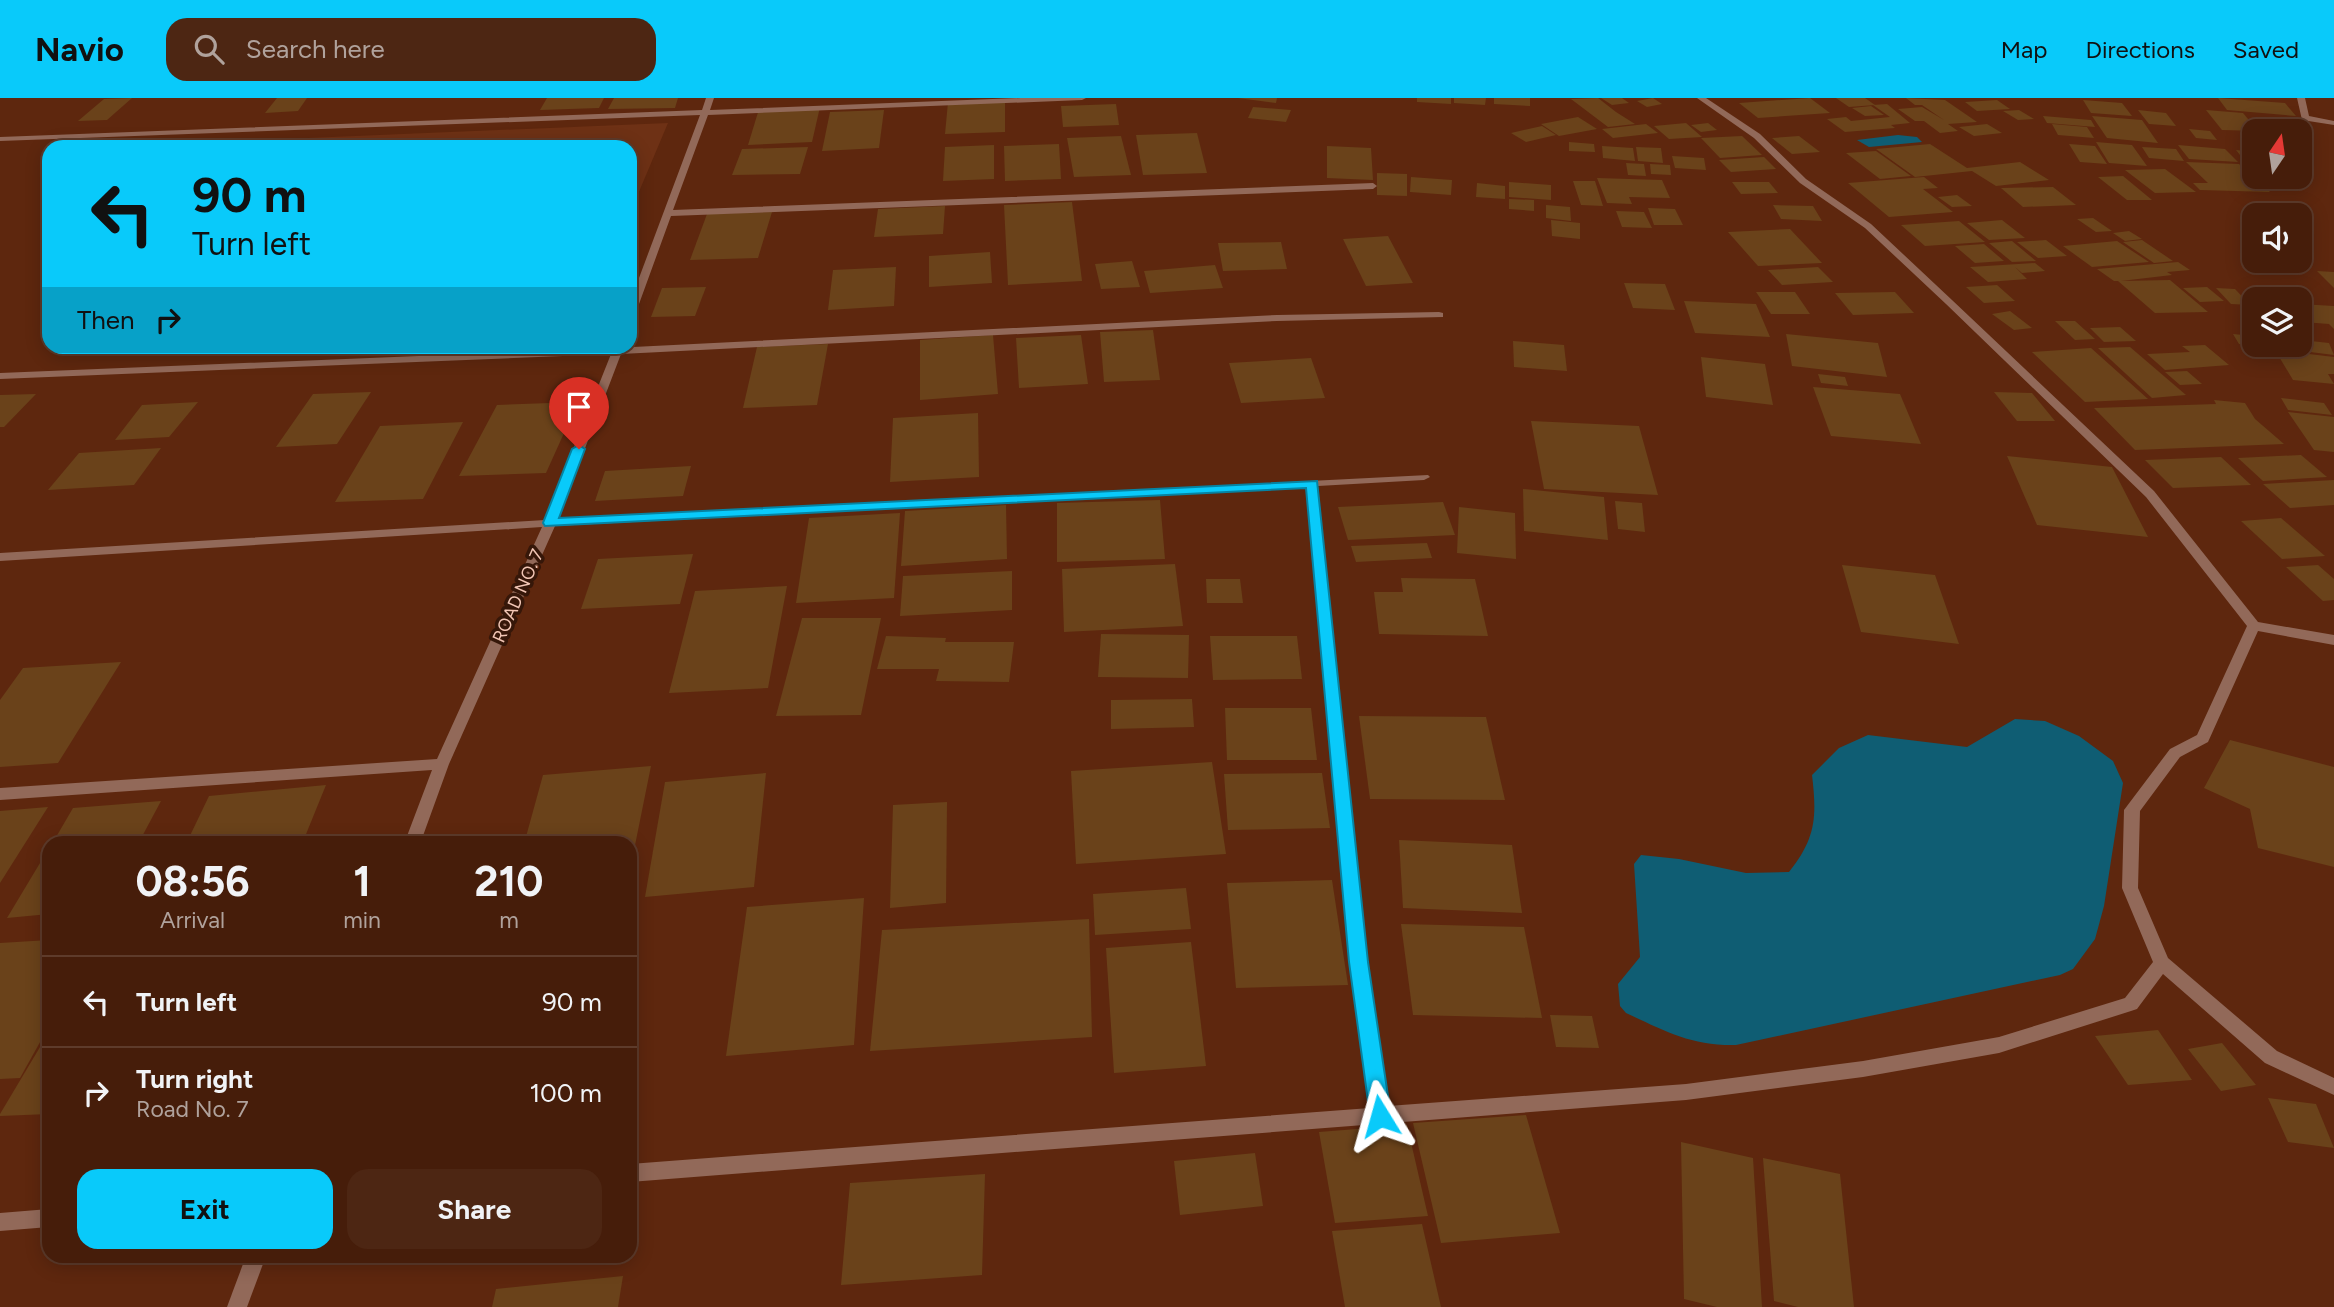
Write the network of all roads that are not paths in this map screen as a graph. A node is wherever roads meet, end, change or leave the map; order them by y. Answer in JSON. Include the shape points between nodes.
{"nodes":[{"id":1,"x":710,"y":98,"type":"edge"},
{"id":2,"x":1083,"y":98,"type":"edge"},
{"id":3,"x":1701,"y":98,"type":"edge"},
{"id":4,"x":2301,"y":98,"type":"edge"},
{"id":5,"x":705,"y":111,"type":"junction"},
{"id":6,"x":2334,"y":123,"type":"edge"},
{"id":7,"x":0,"y":139,"type":"edge"},
{"id":8,"x":1373,"y":186,"type":"dead end"},
{"id":9,"x":667,"y":214,"type":"junction"},
{"id":10,"x":637,"y":296,"type":"edge"},
{"id":11,"x":1439,"y":315,"type":"dead end"},
{"id":12,"x":637,"y":348,"type":"edge"},
{"id":13,"x":504,"y":354,"type":"edge"},
{"id":14,"x":616,"y":354,"type":"edge"},
{"id":15,"x":0,"y":376,"type":"edge"},
{"id":16,"x":1424,"y":477,"type":"dead end"},
{"id":17,"x":1312,"y":483,"type":"junction"},
{"id":18,"x":550,"y":523,"type":"junction"},
{"id":19,"x":0,"y":557,"type":"edge"},
{"id":20,"x":2254,"y":626,"type":"junction"},
{"id":21,"x":2334,"y":640,"type":"edge"},
{"id":22,"x":442,"y":764,"type":"junction"},
{"id":23,"x":0,"y":794,"type":"edge"},
{"id":24,"x":415,"y":836,"type":"edge"},
{"id":25,"x":2162,"y":963,"type":"junction"},
{"id":26,"x":2334,"y":1087,"type":"edge"},
{"id":27,"x":1380,"y":1116,"type":"junction"},
{"id":28,"x":637,"y":1172,"type":"edge"},
{"id":29,"x":42,"y":1219,"type":"edge"},
{"id":30,"x":0,"y":1222,"type":"edge"},
{"id":31,"x":253,"y":1263,"type":"edge"},
{"id":32,"x":237,"y":1307,"type":"edge"}],
"edges":[{"from":1,"to":5,"type":"street"},
{"from":2,"to":5,"type":"street"},
{"from":3,"to":20,"type":"street","via":[[1757,136],[1804,181],[1868,226],[2078,425],[2150,494]]},
{"from":4,"to":6,"type":"street","via":[[2305,118]]},
{"from":5,"to":7,"type":"street"},
{"from":5,"to":9,"type":"street"},
{"from":8,"to":9,"type":"street"},
{"from":9,"to":10,"type":"street"},
{"from":11,"to":12,"type":"street","via":[[1277,318]]},
{"from":13,"to":15,"type":"street"},
{"from":14,"to":18,"type":"street","name":"ROAD NO. 7"},
{"from":16,"to":17,"type":"street"},
{"from":17,"to":18,"type":"street"},
{"from":17,"to":27,"type":"street","via":[[1358,962]]},
{"from":18,"to":19,"type":"street"},
{"from":18,"to":22,"type":"street","name":"ROAD NO. 7"},
{"from":20,"to":21,"type":"street"},
{"from":20,"to":25,"type":"street","via":[[2203,738],[2175,753],[2132,810],[2130,888]]},
{"from":22,"to":23,"type":"street"},
{"from":22,"to":24,"type":"street","name":"ROAD NO. 7"},
{"from":25,"to":26,"type":"street","via":[[2271,1057]]},
{"from":25,"to":27,"type":"street","via":[[2131,1004],[1999,1045],[1863,1069],[1686,1092]]},
{"from":27,"to":28,"type":"street"},
{"from":29,"to":30,"type":"street"},
{"from":31,"to":32,"type":"street"}]}
